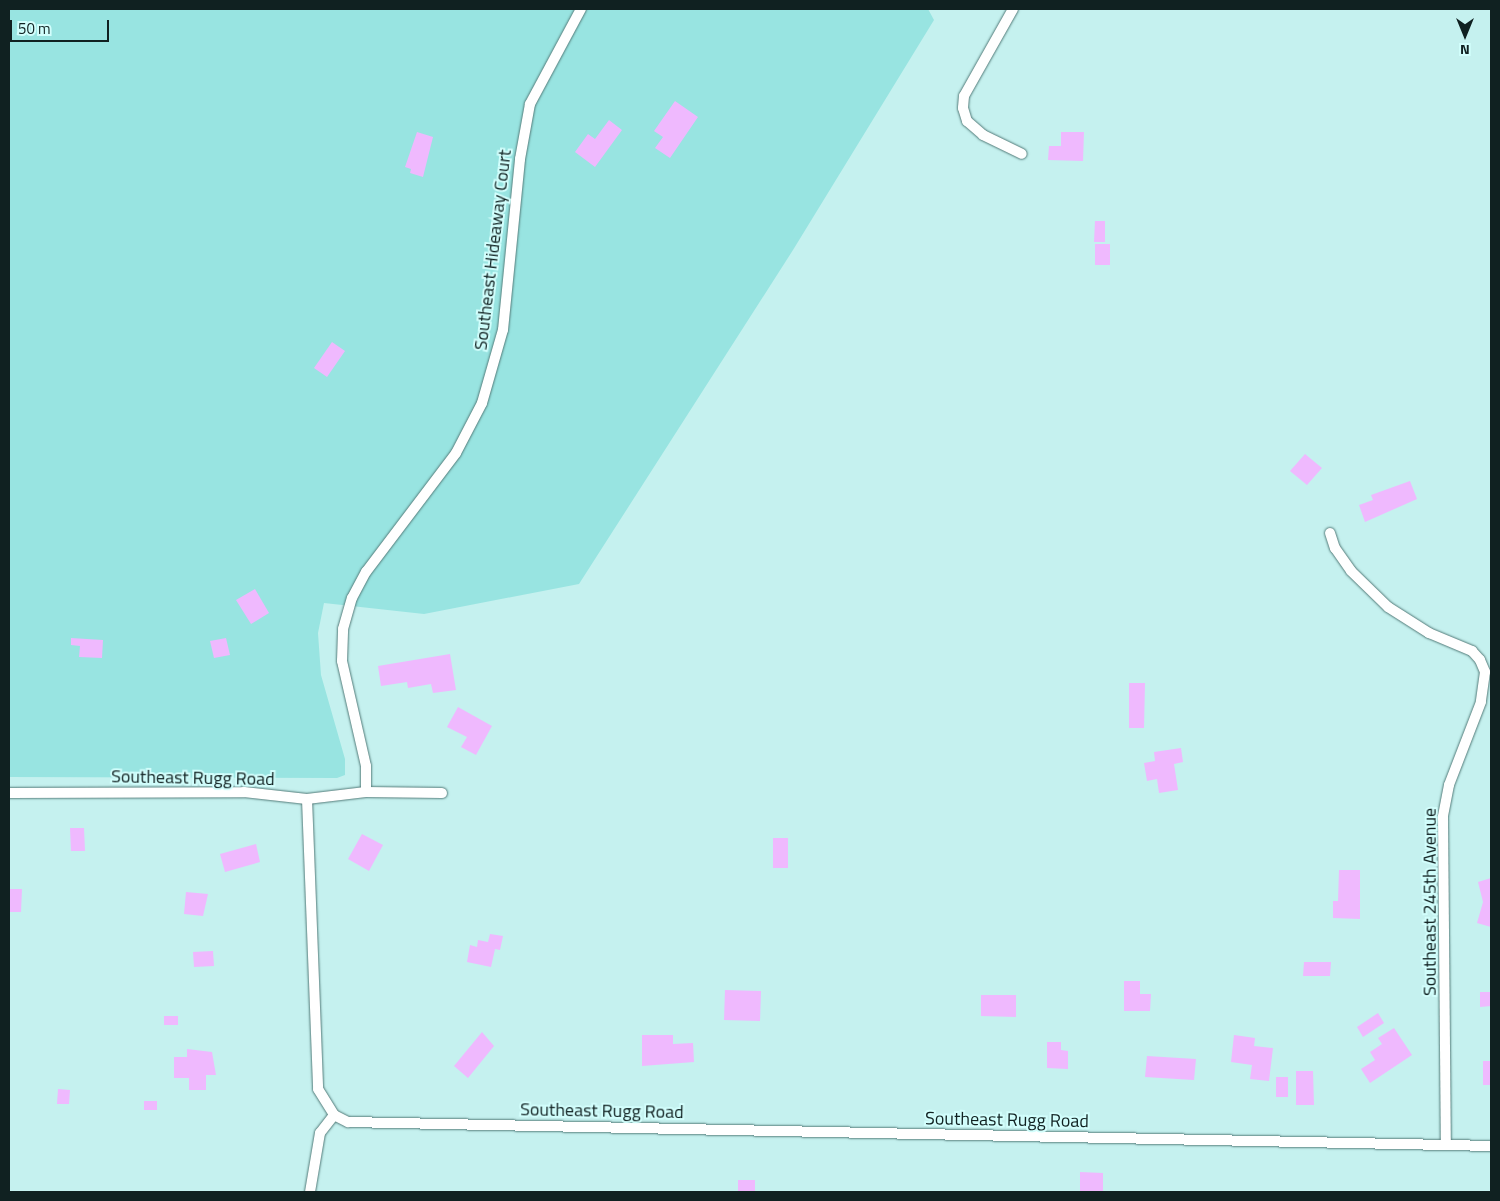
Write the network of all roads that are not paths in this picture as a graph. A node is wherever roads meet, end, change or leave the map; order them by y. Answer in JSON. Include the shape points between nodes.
{"nodes":[{"id":1,"x":581,"y":9,"type":"edge"},
{"id":2,"x":1013,"y":9,"type":"edge"},
{"id":3,"x":1022,"y":154,"type":"dead end"},
{"id":4,"x":1330,"y":533,"type":"dead end"},
{"id":5,"x":366,"y":792,"type":"junction"},
{"id":6,"x":9,"y":793,"type":"edge"},
{"id":7,"x":442,"y":793,"type":"dead end"},
{"id":8,"x":307,"y":799,"type":"junction"},
{"id":9,"x":334,"y":1116,"type":"junction"},
{"id":10,"x":1446,"y":1145,"type":"junction"},
{"id":11,"x":1491,"y":1146,"type":"edge"},
{"id":12,"x":310,"y":1192,"type":"edge"}],
"edges":[{"from":1,"to":5,"type":"street","name":"Southeast Hideaway Court","via":[[530,104],[520,159],[503,330],[482,403],[456,453],[366,572],[352,598],[343,628],[342,661],[366,766]]},
{"from":2,"to":3,"type":"street","via":[[964,96],[963,108],[967,121],[983,135]]},
{"from":4,"to":10,"type":"street","name":"Southeast 245th Avenue","via":[[1335,548],[1351,571],[1388,607],[1429,633],[1472,651],[1485,672],[1481,702],[1449,785],[1443,817]]},
{"from":5,"to":7,"type":"street","name":"Southeast Rugg Road"},
{"from":5,"to":8,"type":"street","name":"Southeast Rugg Road"},
{"from":6,"to":8,"type":"street","name":"Southeast Rugg Road","via":[[244,792]]},
{"from":8,"to":9,"type":"street","via":[[316,1073],[318,1089]]},
{"from":9,"to":10,"type":"street","name":"Southeast Rugg Road","via":[[348,1122],[370,1124]]},
{"from":9,"to":12,"type":"street","via":[[320,1133]]},
{"from":10,"to":11,"type":"street","name":"Southeast Rugg Road"}]}
